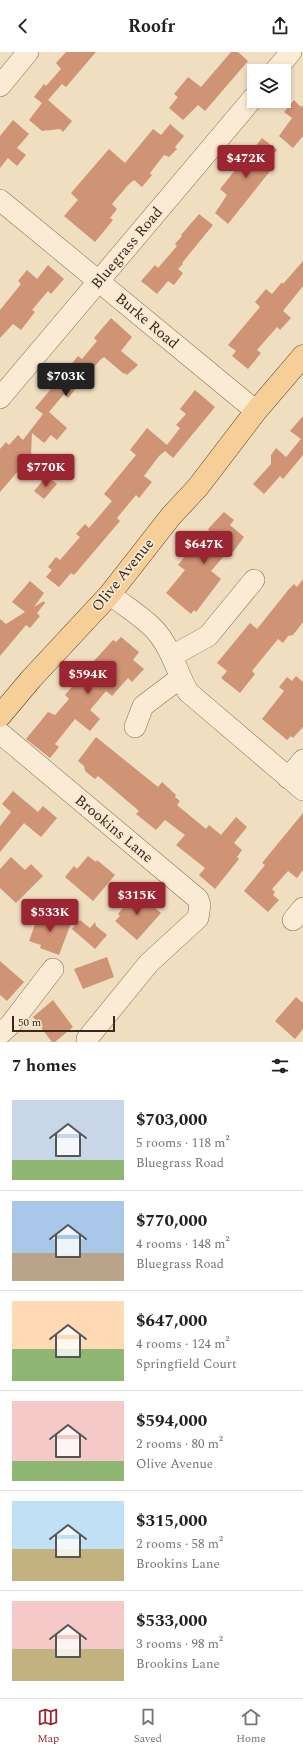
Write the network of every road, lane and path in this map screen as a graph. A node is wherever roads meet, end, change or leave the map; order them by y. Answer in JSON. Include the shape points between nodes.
{"nodes":[{"id":1,"x":28,"y":52,"type":"edge"},
{"id":2,"x":291,"y":52,"type":"edge"},
{"id":3,"x":282,"y":64,"type":"edge"},
{"id":4,"x":0,"y":86,"type":"edge"},
{"id":5,"x":247,"y":105,"type":"edge"},
{"id":6,"x":0,"y":200,"type":"edge"},
{"id":7,"x":99,"y":281,"type":"junction"},
{"id":8,"x":303,"y":356,"type":"edge"},
{"id":9,"x":0,"y":398,"type":"edge"},
{"id":10,"x":256,"y":411,"type":"junction"},
{"id":11,"x":254,"y":580,"type":"dead end"},
{"id":12,"x":110,"y":594,"type":"junction"},
{"id":13,"x":172,"y":656,"type":"junction"},
{"id":14,"x":180,"y":678,"type":"junction"},
{"id":15,"x":0,"y":716,"type":"edge"},
{"id":16,"x":135,"y":727,"type":"dead end"},
{"id":17,"x":0,"y":733,"type":"edge"},
{"id":18,"x":303,"y":760,"type":"edge"},
{"id":19,"x":295,"y":784,"type":"edge"},
{"id":20,"x":53,"y":969,"type":"dead end"},
{"id":21,"x":0,"y":1034,"type":"edge"},
{"id":22,"x":87,"y":1039,"type":"dead end"}],
"edges":[{"from":1,"to":4,"type":"street"},
{"from":2,"to":3,"type":"street"},
{"from":5,"to":7,"type":"street","name":"Bluegrass Road"},
{"from":6,"to":7,"type":"street","name":"Burke Road"},
{"from":7,"to":9,"type":"street","name":"Bluegrass Road"},
{"from":7,"to":10,"type":"street","name":"Burke Road"},
{"from":8,"to":10,"type":"main road","name":"Olive Avenue"},
{"from":10,"to":12,"type":"main road","name":"Olive Avenue","via":[[198,487],[171,516]]},
{"from":11,"to":13,"type":"street","via":[[208,636]]},
{"from":12,"to":13,"type":"street","via":[[154,630]]},
{"from":12,"to":15,"type":"main road","name":"Olive Avenue"},
{"from":13,"to":14,"type":"street"},
{"from":14,"to":16,"type":"street","via":[[143,706]]},
{"from":14,"to":19,"type":"street","via":[[188,692]]},
{"from":17,"to":22,"type":"street","name":"Brookins Lane","via":[[198,899],[200,905],[198,918],[149,963]]},
{"from":18,"to":19,"type":"street"},
{"from":20,"to":21,"type":"street","via":[[10,1025]]}]}
